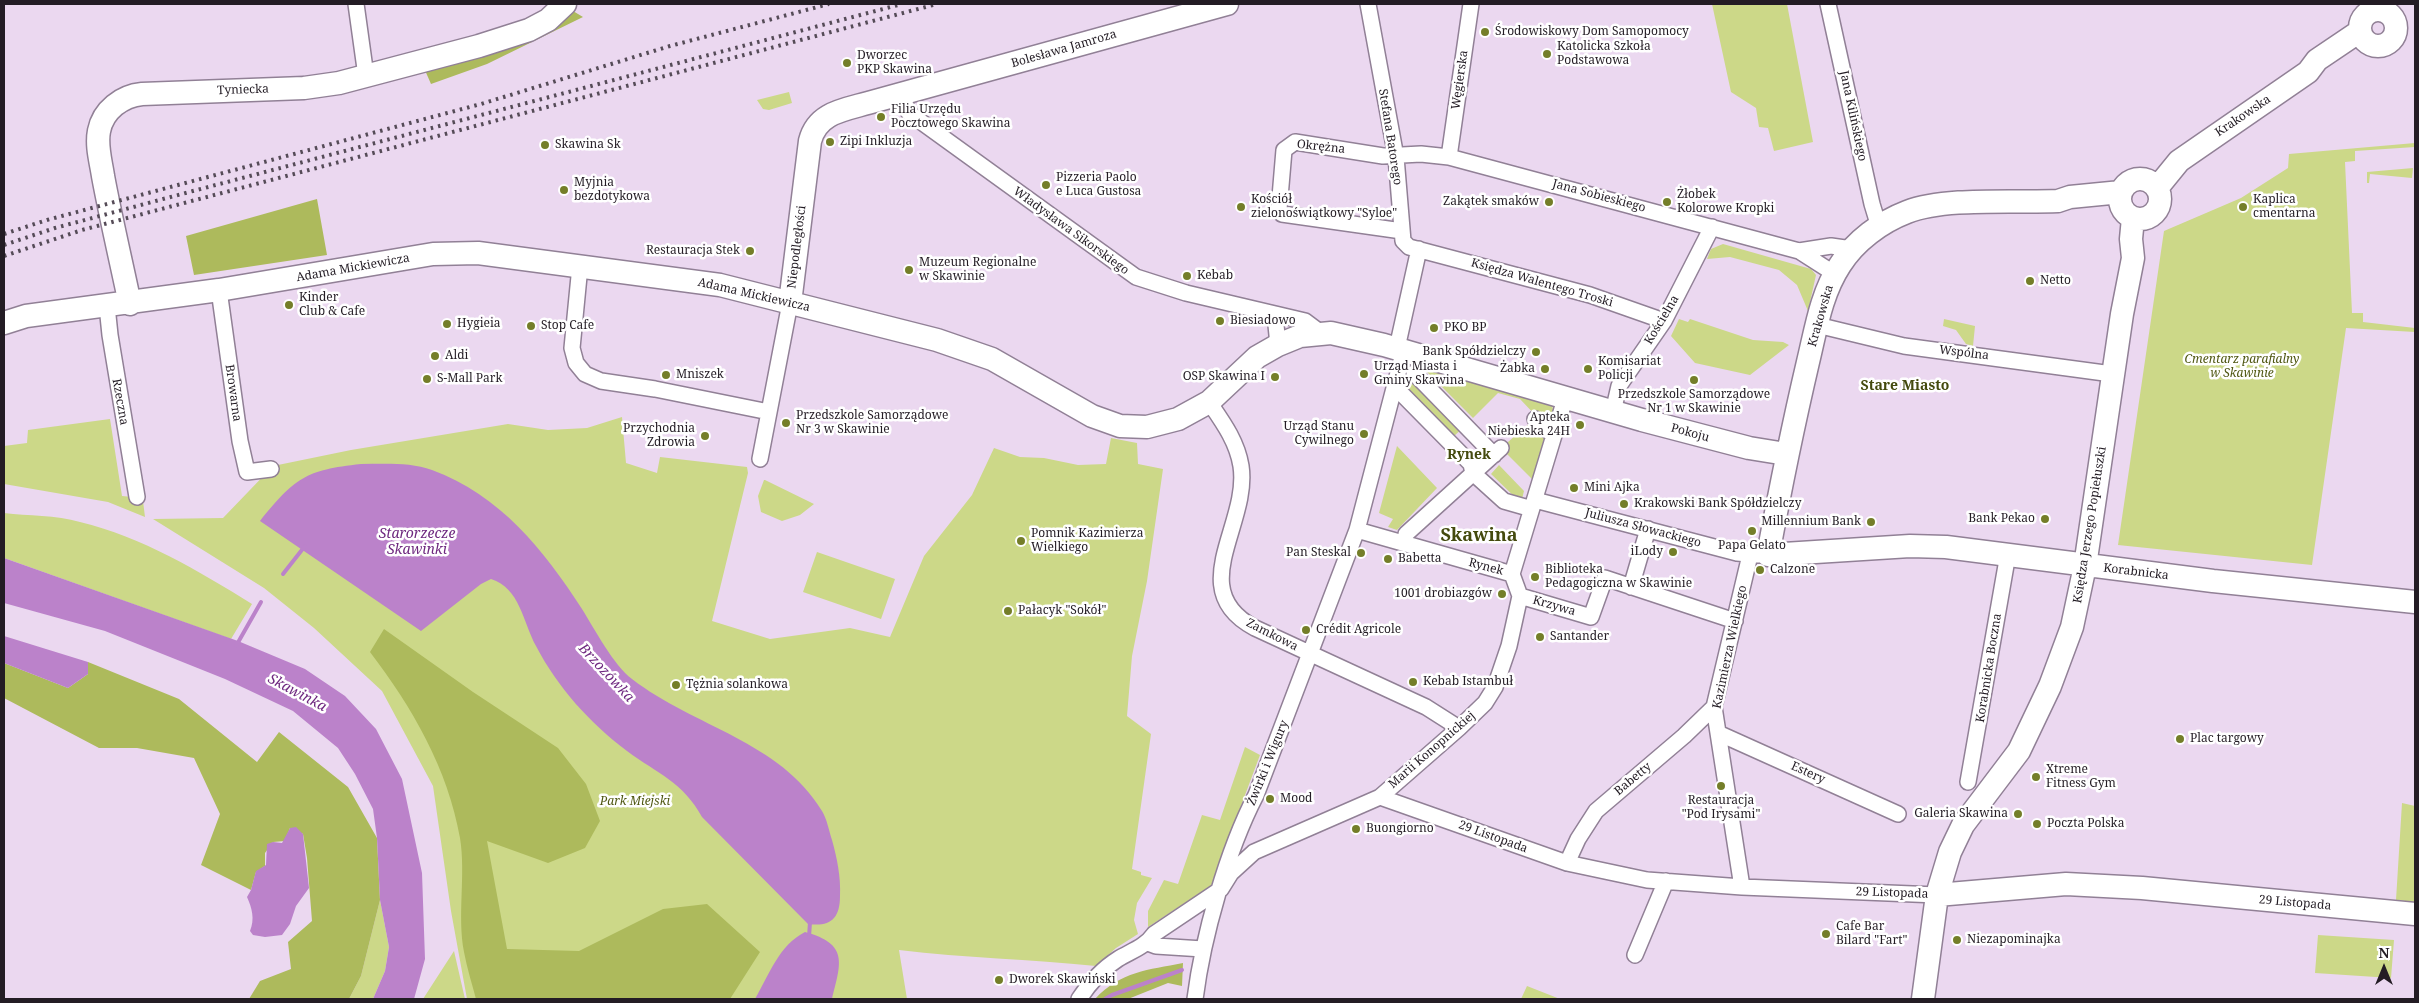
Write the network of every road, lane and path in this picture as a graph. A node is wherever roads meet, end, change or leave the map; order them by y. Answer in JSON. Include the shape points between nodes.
{"nodes":[{"id":1,"x":356,"y":4,"type":"edge"},
{"id":2,"x":565,"y":4,"type":"edge"},
{"id":3,"x":1227,"y":4,"type":"edge"},
{"id":4,"x":1368,"y":4,"type":"edge"},
{"id":5,"x":1471,"y":4,"type":"edge"},
{"id":6,"x":1828,"y":4,"type":"edge"},
{"id":7,"x":2388,"y":8,"type":"edge"},
{"id":8,"x":2363,"y":36,"type":"junction"},
{"id":9,"x":366,"y":76,"type":"junction"},
{"id":10,"x":901,"y":94,"type":"junction"},
{"id":11,"x":1396,"y":157,"type":"junction"},
{"id":12,"x":1449,"y":157,"type":"junction"},
{"id":13,"x":2152,"y":184,"type":"junction"},
{"id":14,"x":2130,"y":208,"type":"junction"},
{"id":15,"x":1712,"y":227,"type":"junction"},
{"id":16,"x":1879,"y":227,"type":"junction"},
{"id":17,"x":1402,"y":231,"type":"junction"},
{"id":18,"x":1852,"y":249,"type":"junction"},
{"id":19,"x":1419,"y":250,"type":"junction"},
{"id":20,"x":1800,"y":251,"type":"junction"},
{"id":21,"x":580,"y":266,"type":"junction"},
{"id":22,"x":1834,"y":274,"type":"junction"},
{"id":23,"x":219,"y":290,"type":"junction"},
{"id":24,"x":790,"y":302,"type":"junction"},
{"id":25,"x":130,"y":304,"type":"junction"},
{"id":26,"x":107,"y":306,"type":"junction"},
{"id":27,"x":1272,"y":314,"type":"junction"},
{"id":28,"x":1664,"y":321,"type":"junction"},
{"id":29,"x":4,"y":323,"type":"edge"},
{"id":30,"x":1817,"y":325,"type":"junction"},
{"id":31,"x":1321,"y":333,"type":"junction"},
{"id":32,"x":1278,"y":344,"type":"junction"},
{"id":33,"x":1400,"y":349,"type":"junction"},
{"id":34,"x":1414,"y":373,"type":"dead end"},
{"id":35,"x":2112,"y":374,"type":"junction"},
{"id":36,"x":1398,"y":390,"type":"dead end"},
{"id":37,"x":1565,"y":399,"type":"junction"},
{"id":38,"x":1209,"y":402,"type":"junction"},
{"id":39,"x":769,"y":412,"type":"junction"},
{"id":40,"x":1613,"y":412,"type":"junction"},
{"id":41,"x":1536,"y":419,"type":"dead end"},
{"id":42,"x":1548,"y":431,"type":"dead end"},
{"id":43,"x":1786,"y":454,"type":"junction"},
{"id":44,"x":760,"y":460,"type":"dead end"},
{"id":45,"x":270,"y":469,"type":"dead end"},
{"id":46,"x":1473,"y":473,"type":"junction"},
{"id":47,"x":137,"y":497,"type":"dead end"},
{"id":48,"x":1530,"y":503,"type":"junction"},
{"id":49,"x":1648,"y":529,"type":"junction"},
{"id":50,"x":1357,"y":530,"type":"junction"},
{"id":51,"x":1406,"y":534,"type":"dead end"},
{"id":52,"x":2008,"y":554,"type":"junction"},
{"id":53,"x":1759,"y":555,"type":"junction"},
{"id":54,"x":2085,"y":566,"type":"junction"},
{"id":55,"x":1512,"y":574,"type":"junction"},
{"id":56,"x":1631,"y":587,"type":"junction"},
{"id":57,"x":1520,"y":596,"type":"junction"},
{"id":58,"x":2415,"y":602,"type":"edge"},
{"id":59,"x":1735,"y":621,"type":"junction"},
{"id":60,"x":1310,"y":654,"type":"junction"},
{"id":61,"x":1714,"y":707,"type":"junction"},
{"id":62,"x":1454,"y":724,"type":"junction"},
{"id":63,"x":1718,"y":733,"type":"junction"},
{"id":64,"x":1968,"y":782,"type":"dead end"},
{"id":65,"x":1380,"y":797,"type":"junction"},
{"id":66,"x":1898,"y":814,"type":"dead end"},
{"id":67,"x":1240,"y":831,"type":"junction"},
{"id":68,"x":1254,"y":852,"type":"junction"},
{"id":69,"x":1567,"y":863,"type":"junction"},
{"id":70,"x":1666,"y":881,"type":"junction"},
{"id":71,"x":1742,"y":887,"type":"junction"},
{"id":72,"x":1221,"y":889,"type":"junction"},
{"id":73,"x":1937,"y":895,"type":"junction"},
{"id":74,"x":2415,"y":914,"type":"edge"},
{"id":75,"x":1148,"y":943,"type":"junction"},
{"id":76,"x":1203,"y":949,"type":"junction"},
{"id":77,"x":1635,"y":956,"type":"dead end"},
{"id":78,"x":1079,"y":999,"type":"edge"},
{"id":79,"x":1194,"y":999,"type":"edge"},
{"id":80,"x":1923,"y":999,"type":"edge"}],
"edges":[{"from":1,"to":9,"type":"street"},
{"from":2,"to":9,"type":"street","name":"Tyniecka","via":[[548,20],[529,30]]},
{"from":3,"to":10,"type":"street","name":"Bolesława Jamroza"},
{"from":4,"to":11,"type":"street","name":"Stefana Batorego"},
{"from":5,"to":12,"type":"street","name":"Węgierska"},
{"from":6,"to":16,"type":"street","name":"Jana Kilińskiego"},
{"from":7,"to":8,"type":"street","via":[[2364,16],[2361,20]]},
{"from":7,"to":8,"type":"street","via":[[2396,30],[2389,42],[2378,46]]},
{"from":8,"to":13,"type":"street","name":"Krakowska","via":[[2324,69],[2308,72],[2179,160],[2162,166]]},
{"from":9,"to":25,"type":"street","name":"Tyniecka","via":[[304,88],[142,94],[125,98],[111,108],[99,130],[99,150]]},
{"from":10,"to":24,"type":"street","name":"Niepodległości","via":[[829,115],[815,127],[810,141]]},
{"from":10,"to":27,"type":"street","name":"Władysława Sikorskiego","via":[[909,113],[1136,277]]},
{"from":11,"to":12,"type":"street","name":"Jana Sobieskiego","via":[[1421,154]]},
{"from":11,"to":17,"type":"street","name":"Stefana Batorego"},
{"from":11,"to":17,"type":"street","name":"Okrężna","via":[[1295,142],[1289,144],[1284,150],[1279,209],[1290,217]]},
{"from":12,"to":15,"type":"street","name":"Jana Sobieskiego"},
{"from":13,"to":14,"type":"street","via":[[2134,180],[2124,187]]},
{"from":13,"to":14,"type":"street","via":[[2160,194],[2159,206],[2152,215]]},
{"from":14,"to":16,"type":"street","name":"Krakowska","via":[[2070,197],[1939,204],[1907,212]]},
{"from":14,"to":35,"type":"street","name":"Księdza Jerzego Popiełuszki","via":[[2142,245],[2133,258]]},
{"from":15,"to":20,"type":"street","name":"Jana Sobieskiego"},
{"from":15,"to":28,"type":"street","name":"Kościelna"},
{"from":16,"to":18,"type":"street","name":"Krakowska"},
{"from":17,"to":19,"type":"street","via":[[1403,241]]},
{"from":18,"to":20,"type":"street","name":"Jana Sobieskiego","via":[[1831,246]]},
{"from":18,"to":22,"type":"street","name":"Krakowska"},
{"from":19,"to":28,"type":"street","name":"Księdza Walentego Troski","via":[[1590,294]]},
{"from":19,"to":33,"type":"street"},
{"from":20,"to":22,"type":"street","name":"Jana Sobieskiego"},
{"from":21,"to":23,"type":"street","name":"Adama Mickiewicza","via":[[478,253],[448,253]]},
{"from":21,"to":24,"type":"street","name":"Adama Mickiewicza","via":[[705,282]]},
{"from":21,"to":39,"type":"street","via":[[572,348],[576,363],[586,374],[601,381]]},
{"from":22,"to":30,"type":"street","name":"Krakowska"},
{"from":23,"to":25,"type":"street","name":"Adama Mickiewicza"},
{"from":23,"to":45,"type":"street","name":"Browarna","via":[[247,472]]},
{"from":24,"to":38,"type":"street","name":"Adama Mickiewicza","via":[[977,353],[1111,424],[1158,425]]},
{"from":24,"to":39,"type":"street","name":"Niepodległości"},
{"from":25,"to":26,"type":"street","name":"Adama Mickiewicza"},
{"from":26,"to":29,"type":"street","name":"Adama Mickiewicza","via":[[26,316]]},
{"from":26,"to":47,"type":"street","name":"Rzeczna"},
{"from":27,"to":31,"type":"street","name":"Władysława Sikorskiego","via":[[1305,321]]},
{"from":27,"to":32,"type":"street"},
{"from":28,"to":40,"type":"street","name":"Kościelna","via":[[1619,386]]},
{"from":30,"to":35,"type":"street","name":"Wspólna","via":[[1904,346]]},
{"from":30,"to":43,"type":"street","name":"Krakowska"},
{"from":31,"to":32,"type":"street","name":"Adama Mickiewicza"},
{"from":31,"to":33,"type":"street","name":"Adama Mickiewicza","via":[[1350,336]]},
{"from":32,"to":38,"type":"street","name":"Adama Mickiewicza","via":[[1257,357]]},
{"from":33,"to":37,"type":"street"},
{"from":33,"to":50,"type":"street"},
{"from":34,"to":46,"type":"street","via":[[1498,452]]},
{"from":35,"to":54,"type":"street","name":"Księdza Jerzego Popiełuszki"},
{"from":36,"to":46,"type":"street","via":[[1472,464]]},
{"from":37,"to":40,"type":"street","name":"Pokoju"},
{"from":37,"to":48,"type":"street","name":"Rynek"},
{"from":38,"to":60,"type":"street","name":"Zamkowa","via":[[1224,422],[1241,466],[1238,504],[1222,570],[1224,600],[1244,622]]},
{"from":39,"to":44,"type":"street","name":"Niepodległości"},
{"from":40,"to":43,"type":"street","name":"Pokoju","via":[[1749,448]]},
{"from":41,"to":42,"type":"street"},
{"from":43,"to":53,"type":"street","name":"Kazimierza Wielkiego"},
{"from":46,"to":48,"type":"street","via":[[1504,501]]},
{"from":46,"to":51,"type":"street"},
{"from":48,"to":49,"type":"street","name":"Juliusza Słowackiego"},
{"from":48,"to":55,"type":"street","name":"Rynek"},
{"from":49,"to":53,"type":"street","name":"Juliusza Słowackiego"},
{"from":49,"to":56,"type":"street"},
{"from":50,"to":55,"type":"street","name":"Rynek"},
{"from":50,"to":60,"type":"street","name":"Żwirki i Wigury"},
{"from":52,"to":53,"type":"street","name":"Korabnicka","via":[[1910,546]]},
{"from":52,"to":54,"type":"street","name":"Korabnicka"},
{"from":52,"to":64,"type":"street","name":"Korabnicka Boczna"},
{"from":53,"to":59,"type":"street","name":"Kazimierza Wielkiego"},
{"from":54,"to":58,"type":"street","name":"Korabnicka"},
{"from":54,"to":73,"type":"street","name":"Księdza Jerzego Popiełuszki","via":[[2072,628],[2050,686],[2019,751],[1963,825],[1950,852]]},
{"from":55,"to":57,"type":"street"},
{"from":56,"to":57,"type":"street","name":"Krzywa","via":[[1605,578],[1591,617]]},
{"from":56,"to":59,"type":"street","name":"Krzywa"},
{"from":57,"to":62,"type":"street","name":"Marii Konopnickiej","via":[[1495,688],[1485,704]]},
{"from":59,"to":61,"type":"street","name":"Kazimierza Wielkiego"},
{"from":60,"to":62,"type":"street","name":"Zamkowa","via":[[1368,679]]},
{"from":60,"to":67,"type":"street","name":"Żwirki i Wigury"},
{"from":61,"to":63,"type":"street","name":"Kazimierza Wielkiego"},
{"from":61,"to":69,"type":"street","name":"Babetty","via":[[1596,811],[1586,823]]},
{"from":62,"to":65,"type":"street","name":"Marii Konopnickiej"},
{"from":63,"to":66,"type":"street","name":"Estery"},
{"from":63,"to":71,"type":"street","name":"Kazimierza Wielkiego"},
{"from":65,"to":68,"type":"street","name":"Marii Konopnickiej"},
{"from":65,"to":69,"type":"street","name":"29 Listopada"},
{"from":67,"to":68,"type":"street"},
{"from":67,"to":72,"type":"street","name":"Żwirki i Wigury"},
{"from":68,"to":72,"type":"street","name":"Marii Konopnickiej","via":[[1231,872]]},
{"from":69,"to":70,"type":"street","name":"29 Listopada"},
{"from":70,"to":71,"type":"street","name":"29 Listopada"},
{"from":70,"to":77,"type":"street"},
{"from":71,"to":73,"type":"street","name":"29 Listopada"},
{"from":72,"to":75,"type":"street","via":[[1154,934]]},
{"from":72,"to":76,"type":"street","name":"Żwirki i Wigury"},
{"from":73,"to":74,"type":"street","name":"29 Listopada","via":[[2066,884],[2142,888]]},
{"from":73,"to":80,"type":"street","name":"Księdza Jerzego Popiełuszki"},
{"from":75,"to":76,"type":"street"},
{"from":75,"to":78,"type":"street","via":[[1116,960],[1090,983]]},
{"from":76,"to":79,"type":"street","name":"Żwirki i Wigury"}]}
